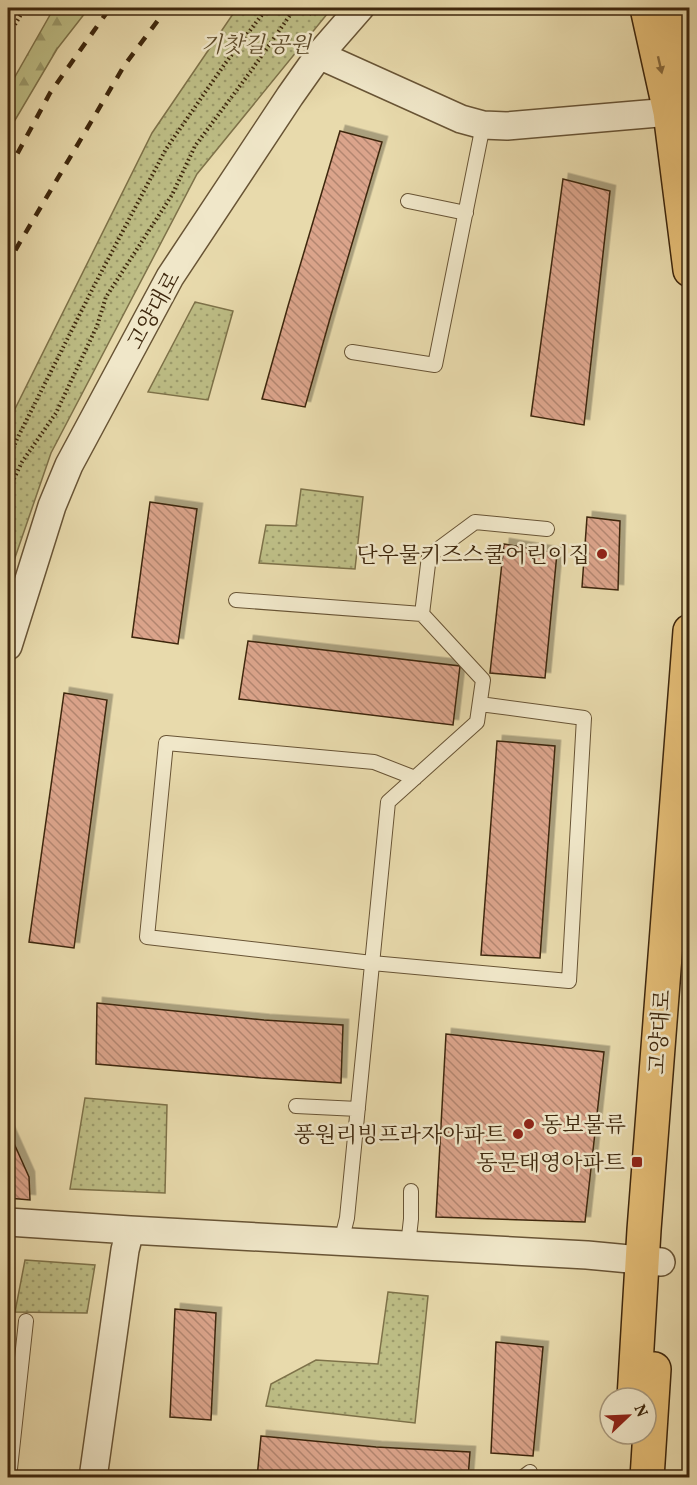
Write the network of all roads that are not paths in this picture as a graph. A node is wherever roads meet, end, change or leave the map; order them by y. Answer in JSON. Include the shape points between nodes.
{"nodes":[{"id":1,"x":360,"y":8,"type":"edge"},
{"id":2,"x":647,"y":8,"type":"edge"},
{"id":3,"x":673,"y":8,"type":"edge"},
{"id":4,"x":319,"y":55,"type":"junction"},
{"id":5,"x":680,"y":104,"type":"edge"},
{"id":6,"x":483,"y":125,"type":"junction"},
{"id":7,"x":408,"y":201,"type":"dead end"},
{"id":8,"x":466,"y":213,"type":"junction"},
{"id":9,"x":690,"y":270,"type":"edge"},
{"id":10,"x":352,"y":352,"type":"dead end"},
{"id":11,"x":547,"y":530,"type":"dead end"},
{"id":12,"x":236,"y":600,"type":"dead end"},
{"id":13,"x":422,"y":614,"type":"junction"},
{"id":14,"x":690,"y":631,"type":"edge"},
{"id":15,"x":8,"y":646,"type":"edge"},
{"id":16,"x":480,"y":704,"type":"junction"},
{"id":17,"x":415,"y":778,"type":"junction"},
{"id":18,"x":690,"y":888,"type":"edge"},
{"id":19,"x":372,"y":963,"type":"junction"},
{"id":20,"x":296,"y":1106,"type":"dead end"},
{"id":21,"x":358,"y":1109,"type":"junction"},
{"id":22,"x":411,"y":1191,"type":"dead end"},
{"id":23,"x":8,"y":1222,"type":"edge"},
{"id":24,"x":130,"y":1230,"type":"junction"},
{"id":25,"x":341,"y":1242,"type":"junction"},
{"id":26,"x":408,"y":1245,"type":"junction"},
{"id":27,"x":652,"y":1261,"type":"junction"},
{"id":28,"x":26,"y":1321,"type":"dead end"},
{"id":29,"x":636,"y":1386,"type":"edge"},
{"id":30,"x":630,"y":1446,"type":"edge"},
{"id":31,"x":9,"y":1478,"type":"edge"},
{"id":32,"x":93,"y":1478,"type":"edge"},
{"id":33,"x":628,"y":1478,"type":"edge"},
{"id":34,"x":647,"y":1478,"type":"edge"}],
"edges":[{"from":1,"to":4,"type":"street","name":"고양대로"},
{"from":2,"to":5,"type":"main road","one_way":true},
{"from":3,"to":5,"type":"main road","via":[[681,36]]},
{"from":4,"to":6,"type":"street","via":[[461,119]]},
{"from":4,"to":15,"type":"street","name":"고양대로","via":[[170,278],[69,465],[52,506]]},
{"from":5,"to":6,"type":"street","via":[[507,126]]},
{"from":5,"to":9,"type":"main road"},
{"from":6,"to":8,"type":"lane"},
{"from":7,"to":8,"type":"lane"},
{"from":8,"to":10,"type":"lane","via":[[435,365]]},
{"from":11,"to":13,"type":"lane","via":[[475,522],[429,556]]},
{"from":12,"to":13,"type":"lane"},
{"from":13,"to":16,"type":"lane","via":[[483,680]]},
{"from":14,"to":27,"type":"main road","name":"고양대로"},
{"from":16,"to":17,"type":"lane","via":[[477,722]]},
{"from":16,"to":19,"type":"lane","via":[[584,718],[569,981]]},
{"from":17,"to":19,"type":"lane","via":[[388,802]]},
{"from":17,"to":19,"type":"lane","via":[[374,762],[165,743],[147,937]]},
{"from":18,"to":27,"type":"main road","name":"고양대로"},
{"from":19,"to":21,"type":"lane"},
{"from":20,"to":21,"type":"lane"},
{"from":21,"to":25,"type":"lane"},
{"from":22,"to":26,"type":"lane"},
{"from":23,"to":24,"type":"street"},
{"from":24,"to":25,"type":"street"},
{"from":24,"to":32,"type":"street"},
{"from":25,"to":26,"type":"street"},
{"from":26,"to":27,"type":"street"},
{"from":27,"to":29,"type":"main road","name":"고양대로"},
{"from":27,"to":34,"type":"main road","name":"고양대로"},
{"from":28,"to":31,"type":"lane"},
{"from":30,"to":33,"type":"main road"}]}
